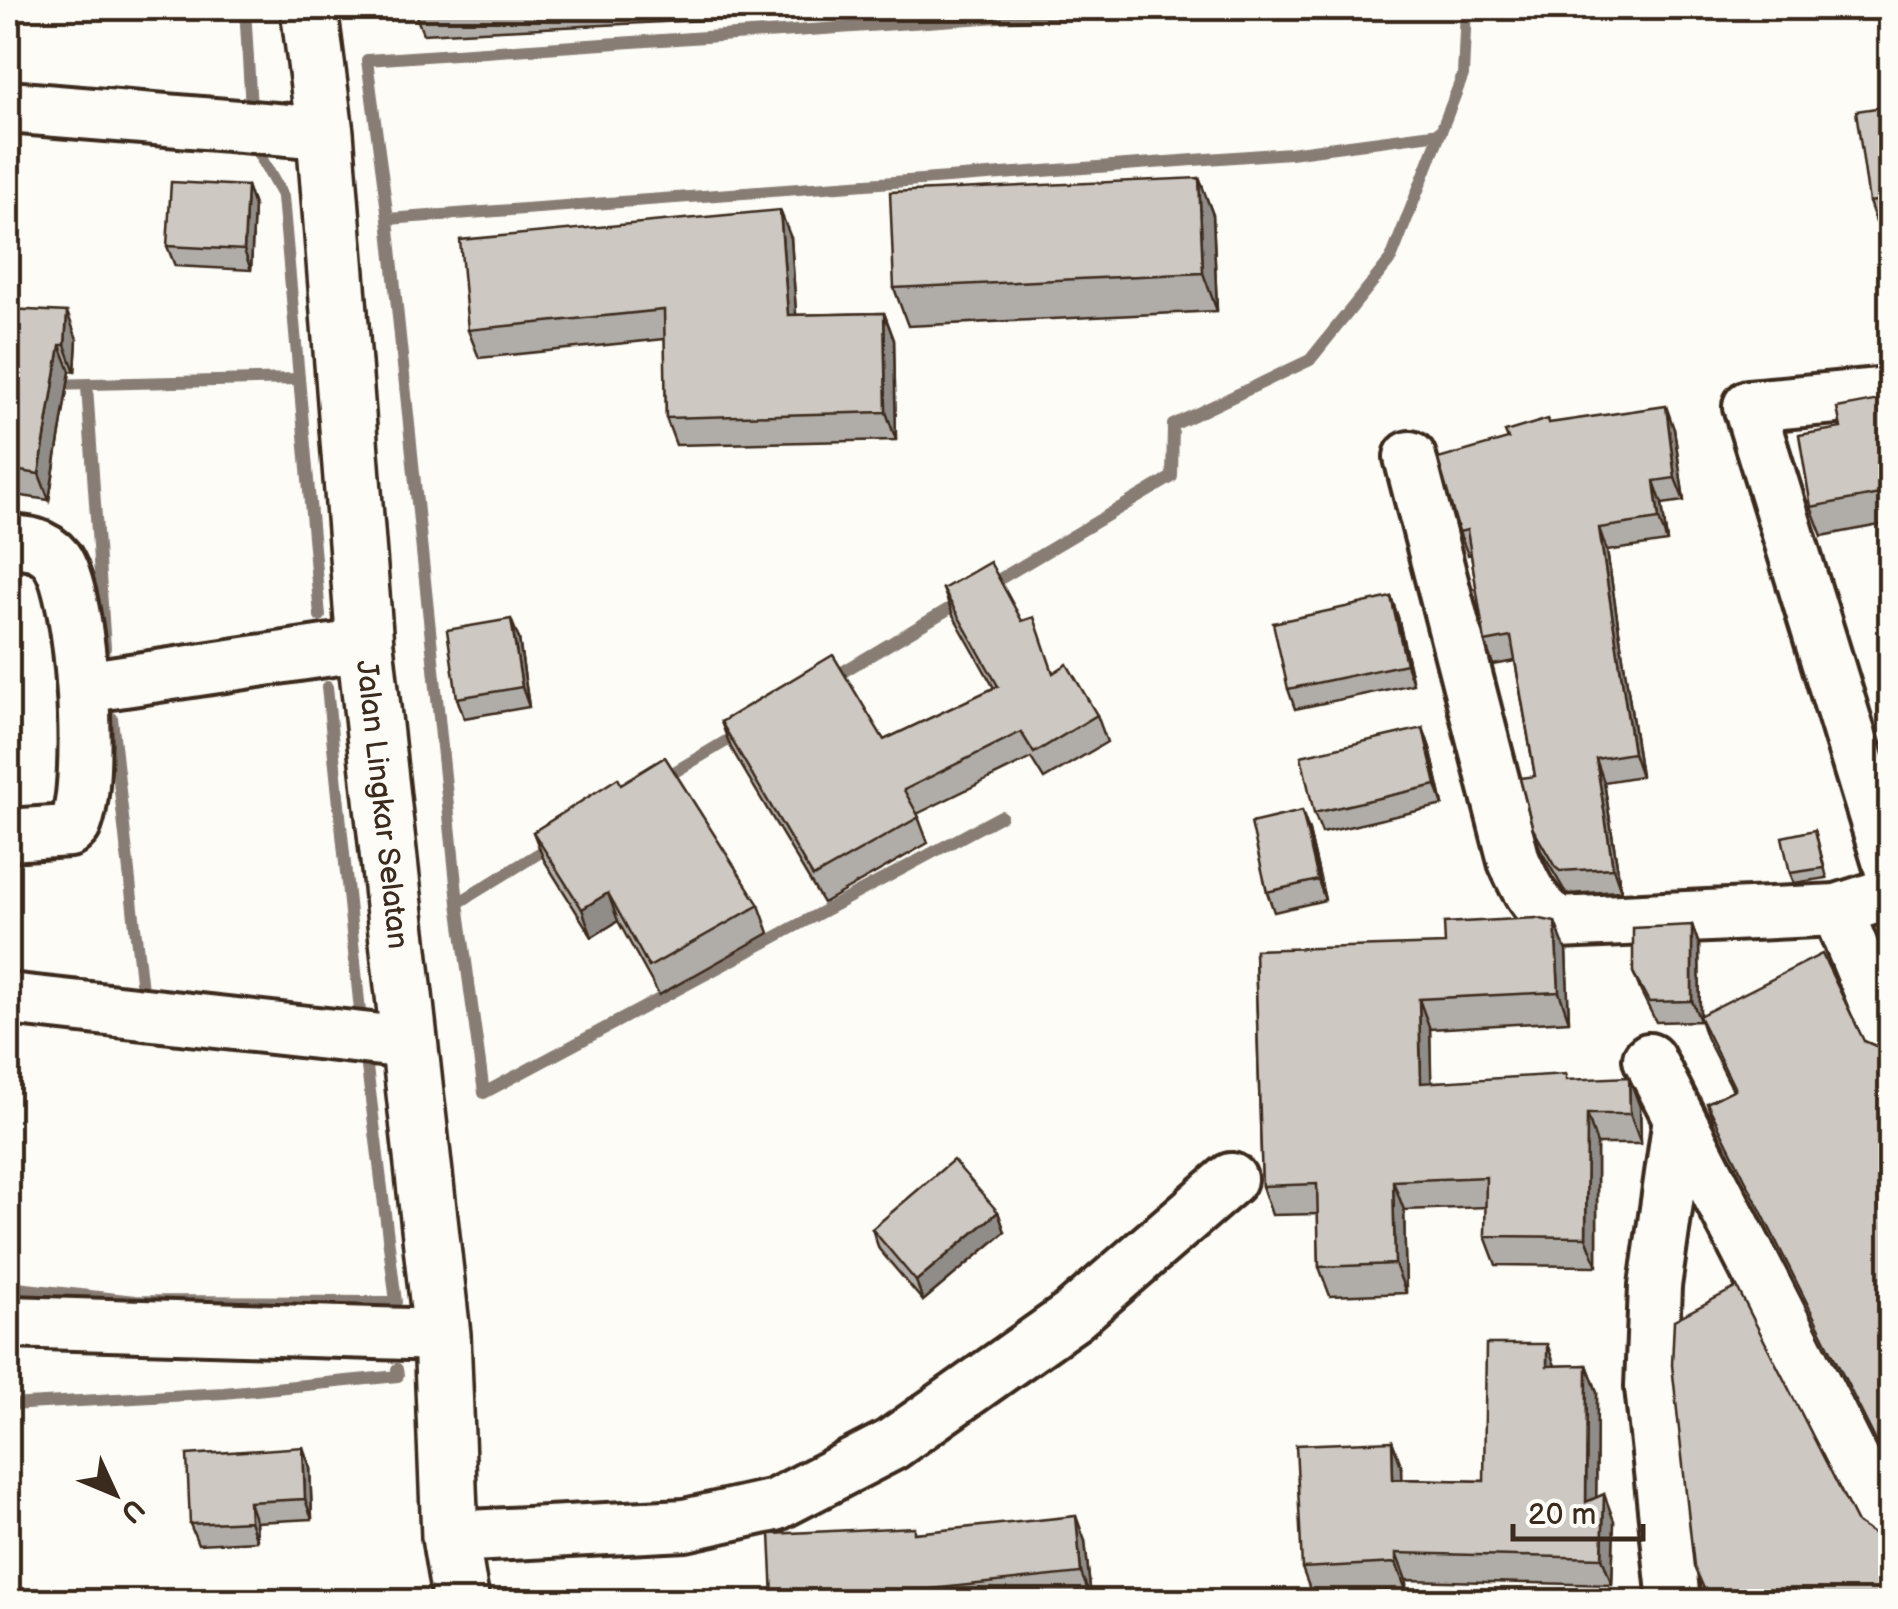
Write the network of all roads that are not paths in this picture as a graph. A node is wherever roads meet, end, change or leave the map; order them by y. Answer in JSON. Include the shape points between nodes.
{"nodes":[{"id":1,"x":308,"y":8,"type":"edge"},
{"id":2,"x":8,"y":107,"type":"edge"},
{"id":3,"x":325,"y":133,"type":"junction"},
{"id":4,"x":1890,"y":392,"type":"edge"},
{"id":5,"x":1410,"y":456,"type":"dead end"},
{"id":6,"x":8,"y":541,"type":"edge"},
{"id":7,"x":365,"y":645,"type":"junction"},
{"id":8,"x":84,"y":686,"type":"junction"},
{"id":9,"x":8,"y":835,"type":"edge"},
{"id":10,"x":1890,"y":867,"type":"edge"},
{"id":11,"x":1890,"y":894,"type":"edge"},
{"id":12,"x":1838,"y":910,"type":"junction"},
{"id":13,"x":8,"y":999,"type":"edge"},
{"id":14,"x":1890,"y":1040,"type":"edge"},
{"id":15,"x":408,"y":1043,"type":"junction"},
{"id":16,"x":1648,"y":1059,"type":"dead end"},
{"id":17,"x":1679,"y":1118,"type":"junction"},
{"id":18,"x":1231,"y":1180,"type":"dead end"},
{"id":19,"x":8,"y":1322,"type":"edge"},
{"id":20,"x":442,"y":1335,"type":"junction"},
{"id":21,"x":1890,"y":1530,"type":"edge"},
{"id":22,"x":450,"y":1536,"type":"junction"},
{"id":23,"x":461,"y":1602,"type":"edge"},
{"id":24,"x":1674,"y":1602,"type":"edge"}],
"edges":[{"from":1,"to":3,"type":"highway","name":"Jalan Lingkar Selatan"},
{"from":2,"to":3,"type":"street"},
{"from":3,"to":7,"type":"highway","name":"Jalan Lingkar Selatan"},
{"from":4,"to":10,"type":"street","via":[[1749,406]]},
{"from":5,"to":12,"type":"street","via":[[1514,861],[1532,902],[1560,923]]},
{"from":6,"to":8,"type":"street","via":[[36,543],[57,560],[74,608]]},
{"from":7,"to":8,"type":"street"},
{"from":7,"to":15,"type":"highway","name":"Jalan Lingkar Selatan"},
{"from":8,"to":9,"type":"street","via":[[75,825],[69,831]]},
{"from":11,"to":12,"type":"street"},
{"from":12,"to":14,"type":"street"},
{"from":13,"to":15,"type":"street"},
{"from":15,"to":20,"type":"highway","name":"Jalan Lingkar Selatan"},
{"from":16,"to":17,"type":"street"},
{"from":17,"to":21,"type":"street"},
{"from":17,"to":24,"type":"street","via":[[1655,1286],[1651,1387]]},
{"from":18,"to":22,"type":"street","via":[[1072,1316],[891,1446],[775,1504],[685,1525]]},
{"from":19,"to":20,"type":"street"},
{"from":20,"to":22,"type":"highway","name":"Jalan Lingkar Selatan"},
{"from":22,"to":23,"type":"highway","name":"Jalan Lingkar Selatan"}]}
